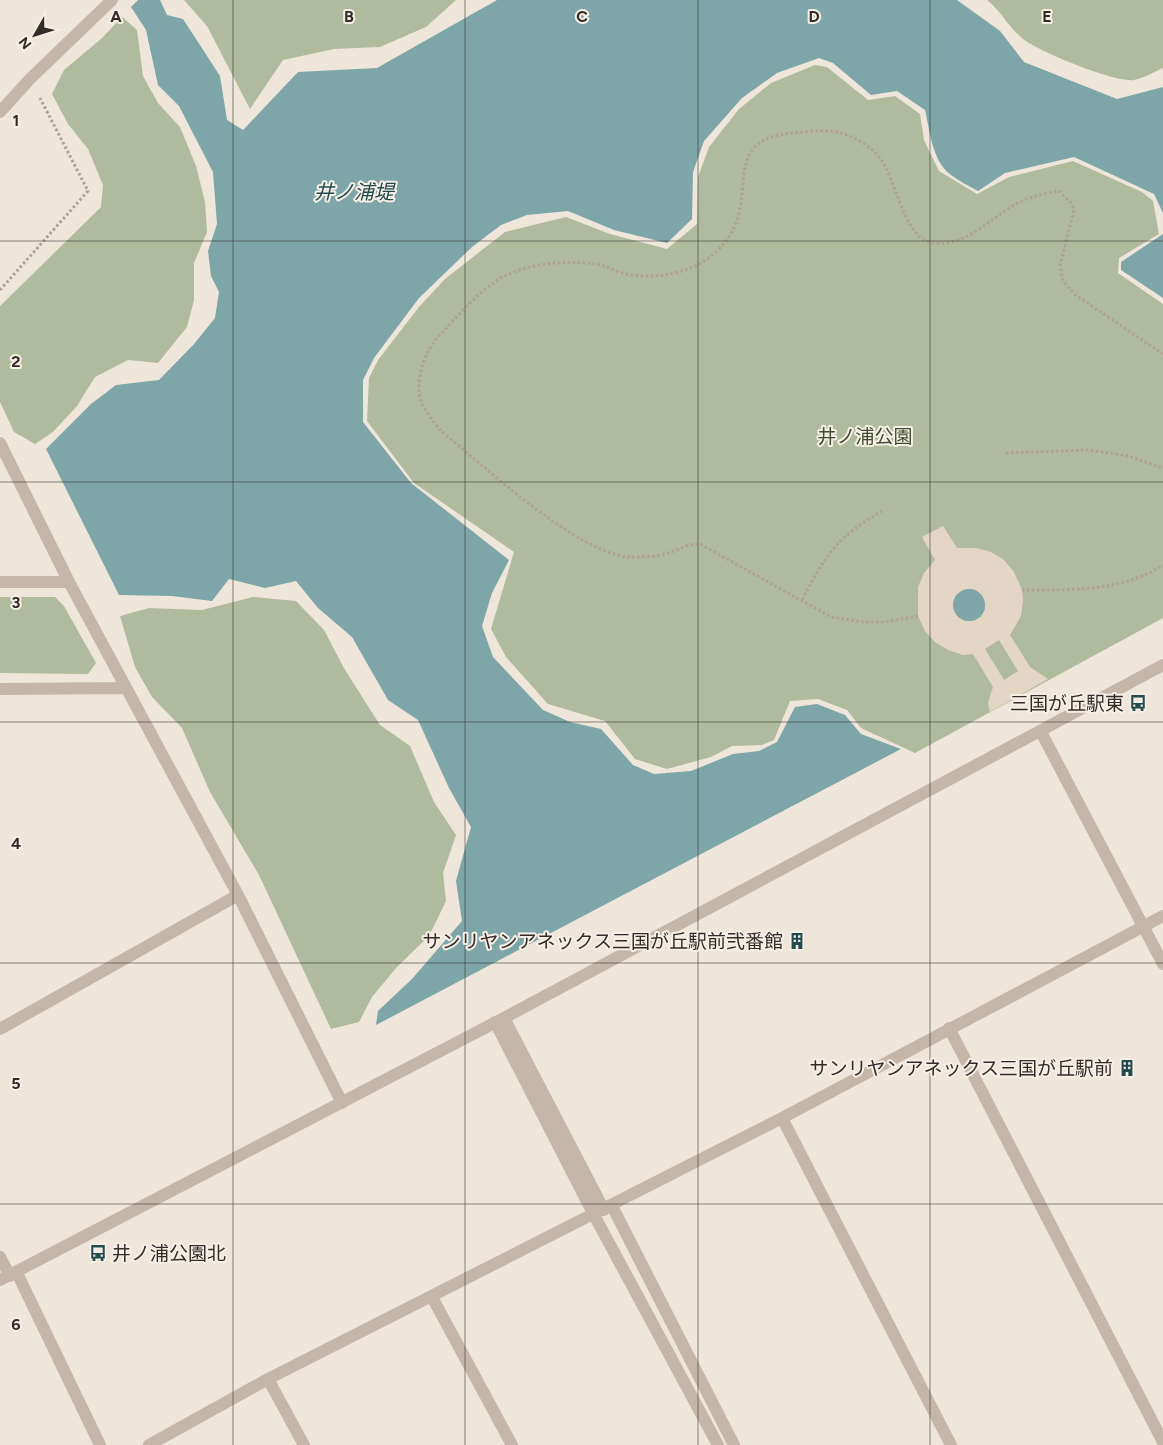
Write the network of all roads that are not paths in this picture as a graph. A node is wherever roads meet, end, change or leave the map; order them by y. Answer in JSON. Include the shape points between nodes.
{"nodes":[{"id":1,"x":112,"y":0,"type":"edge"},
{"id":2,"x":0,"y":112,"type":"edge"},
{"id":3,"x":0,"y":443,"type":"edge"},
{"id":4,"x":0,"y":582,"type":"edge"},
{"id":5,"x":69,"y":582,"type":"junction"},
{"id":6,"x":1163,"y":665,"type":"edge"},
{"id":7,"x":125,"y":688,"type":"junction"},
{"id":8,"x":0,"y":690,"type":"edge"},
{"id":9,"x":1041,"y":732,"type":"junction"},
{"id":10,"x":238,"y":894,"type":"junction"},
{"id":11,"x":1163,"y":916,"type":"edge"},
{"id":12,"x":1143,"y":926,"type":"junction"},
{"id":13,"x":1163,"y":964,"type":"edge"},
{"id":14,"x":499,"y":1020,"type":"junction"},
{"id":15,"x":949,"y":1028,"type":"junction"},
{"id":16,"x":0,"y":1029,"type":"edge"},
{"id":17,"x":342,"y":1103,"type":"junction"},
{"id":18,"x":782,"y":1118,"type":"junction"},
{"id":19,"x":604,"y":1210,"type":"junction"},
{"id":20,"x":0,"y":1257,"type":"edge"},
{"id":21,"x":9,"y":1277,"type":"edge"},
{"id":22,"x":432,"y":1297,"type":"junction"},
{"id":23,"x":268,"y":1379,"type":"junction"},
{"id":24,"x":1163,"y":1442,"type":"edge"},
{"id":25,"x":100,"y":1445,"type":"edge"},
{"id":26,"x":149,"y":1445,"type":"edge"},
{"id":27,"x":304,"y":1445,"type":"edge"},
{"id":28,"x":512,"y":1445,"type":"edge"},
{"id":29,"x":718,"y":1445,"type":"edge"},
{"id":30,"x":734,"y":1445,"type":"edge"},
{"id":31,"x":951,"y":1445,"type":"edge"}],
"edges":[{"from":1,"to":2,"type":"street"},
{"from":3,"to":5,"type":"street"},
{"from":4,"to":5,"type":"street"},
{"from":5,"to":7,"type":"street"},
{"from":6,"to":9,"type":"street"},
{"from":7,"to":8,"type":"street"},
{"from":7,"to":10,"type":"street"},
{"from":9,"to":12,"type":"street"},
{"from":9,"to":14,"type":"street"},
{"from":10,"to":16,"type":"street"},
{"from":10,"to":17,"type":"street"},
{"from":11,"to":12,"type":"street"},
{"from":12,"to":13,"type":"street"},
{"from":12,"to":15,"type":"street"},
{"from":14,"to":17,"type":"street"},
{"from":14,"to":19,"type":"street"},
{"from":15,"to":18,"type":"street"},
{"from":15,"to":24,"type":"street"},
{"from":17,"to":21,"type":"street"},
{"from":18,"to":19,"type":"street"},
{"from":18,"to":31,"type":"street"},
{"from":19,"to":22,"type":"street"},
{"from":19,"to":29,"type":"street"},
{"from":19,"to":30,"type":"street"},
{"from":20,"to":21,"type":"street"},
{"from":21,"to":25,"type":"street"},
{"from":22,"to":23,"type":"street"},
{"from":22,"to":28,"type":"street"},
{"from":23,"to":26,"type":"street"},
{"from":23,"to":27,"type":"street"}]}
